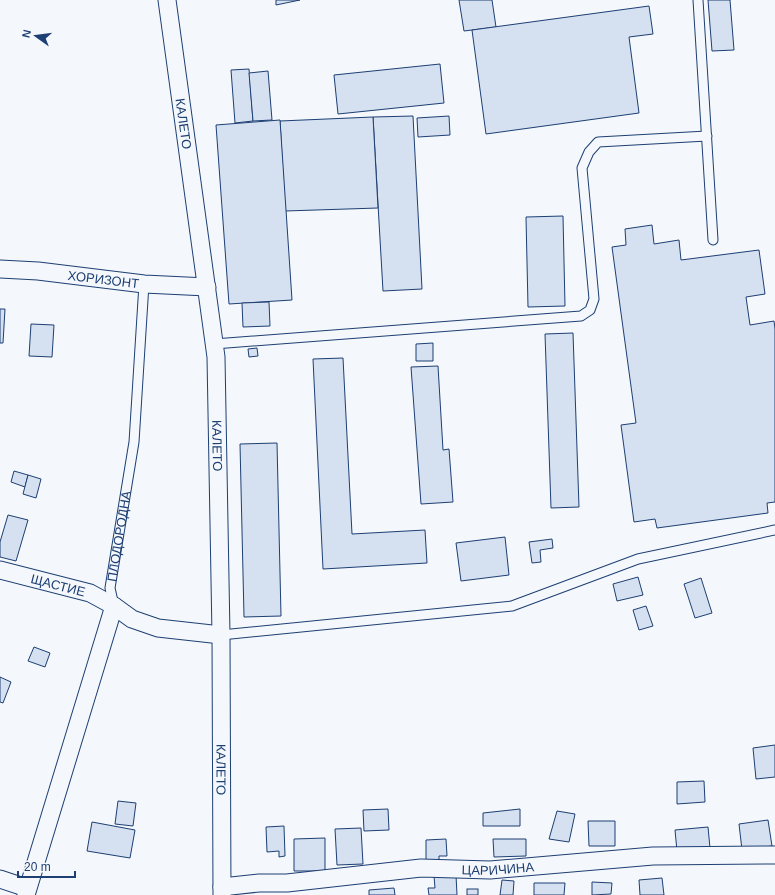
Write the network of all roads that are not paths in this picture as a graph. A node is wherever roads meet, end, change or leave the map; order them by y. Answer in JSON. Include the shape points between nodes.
{"nodes":[{"id":1,"x":167,"y":0,"type":"edge"},
{"id":2,"x":698,"y":0,"type":"edge"},
{"id":3,"x":707,"y":136,"type":"junction"},
{"id":4,"x":712,"y":240,"type":"dead end"},
{"id":5,"x":0,"y":269,"type":"edge"},
{"id":6,"x":144,"y":284,"type":"junction"},
{"id":7,"x":208,"y":287,"type":"junction"},
{"id":8,"x":214,"y":344,"type":"junction"},
{"id":9,"x":775,"y":530,"type":"edge"},
{"id":10,"x":0,"y":570,"type":"edge"},
{"id":11,"x":114,"y":606,"type":"junction"},
{"id":12,"x":221,"y":635,"type":"junction"},
{"id":13,"x":775,"y":855,"type":"edge"},
{"id":14,"x":0,"y":879,"type":"edge"},
{"id":15,"x":222,"y":891,"type":"edge"},
{"id":16,"x":26,"y":892,"type":"edge"}],
"edges":[{"from":1,"to":7,"type":"street","name":"КАЛЕТО"},
{"from":2,"to":3,"type":"lane"},
{"from":3,"to":4,"type":"lane"},
{"from":3,"to":8,"type":"lane","via":[[598,142],[589,152],[582,168],[594,299],[590,310],[581,316]]},
{"from":5,"to":6,"type":"street","name":"ХОРИЗОНТ"},
{"from":6,"to":7,"type":"street","name":"ХОРИЗОНТ"},
{"from":6,"to":11,"type":"lane","name":"ПЛОДОРОДНА","via":[[134,442],[110,588]]},
{"from":7,"to":8,"type":"street","name":"КАЛЕТО"},
{"from":8,"to":12,"type":"street","name":"КАЛЕТО"},
{"from":9,"to":12,"type":"lane","via":[[638,559],[512,606]]},
{"from":10,"to":11,"type":"street","name":"ЩАСТИЕ","via":[[90,593]]},
{"from":11,"to":12,"type":"street","name":"ЩАСТИЕ","via":[[132,618],[158,628]]},
{"from":11,"to":16,"type":"street","name":"ПЛОДОРОДНА"},
{"from":12,"to":15,"type":"street","name":"КАЛЕТО"},
{"from":13,"to":15,"type":"street","name":"ЦАРИЧИНА","via":[[653,856],[490,870],[421,868],[287,883],[260,883]]},
{"from":14,"to":16,"type":"street"}]}
